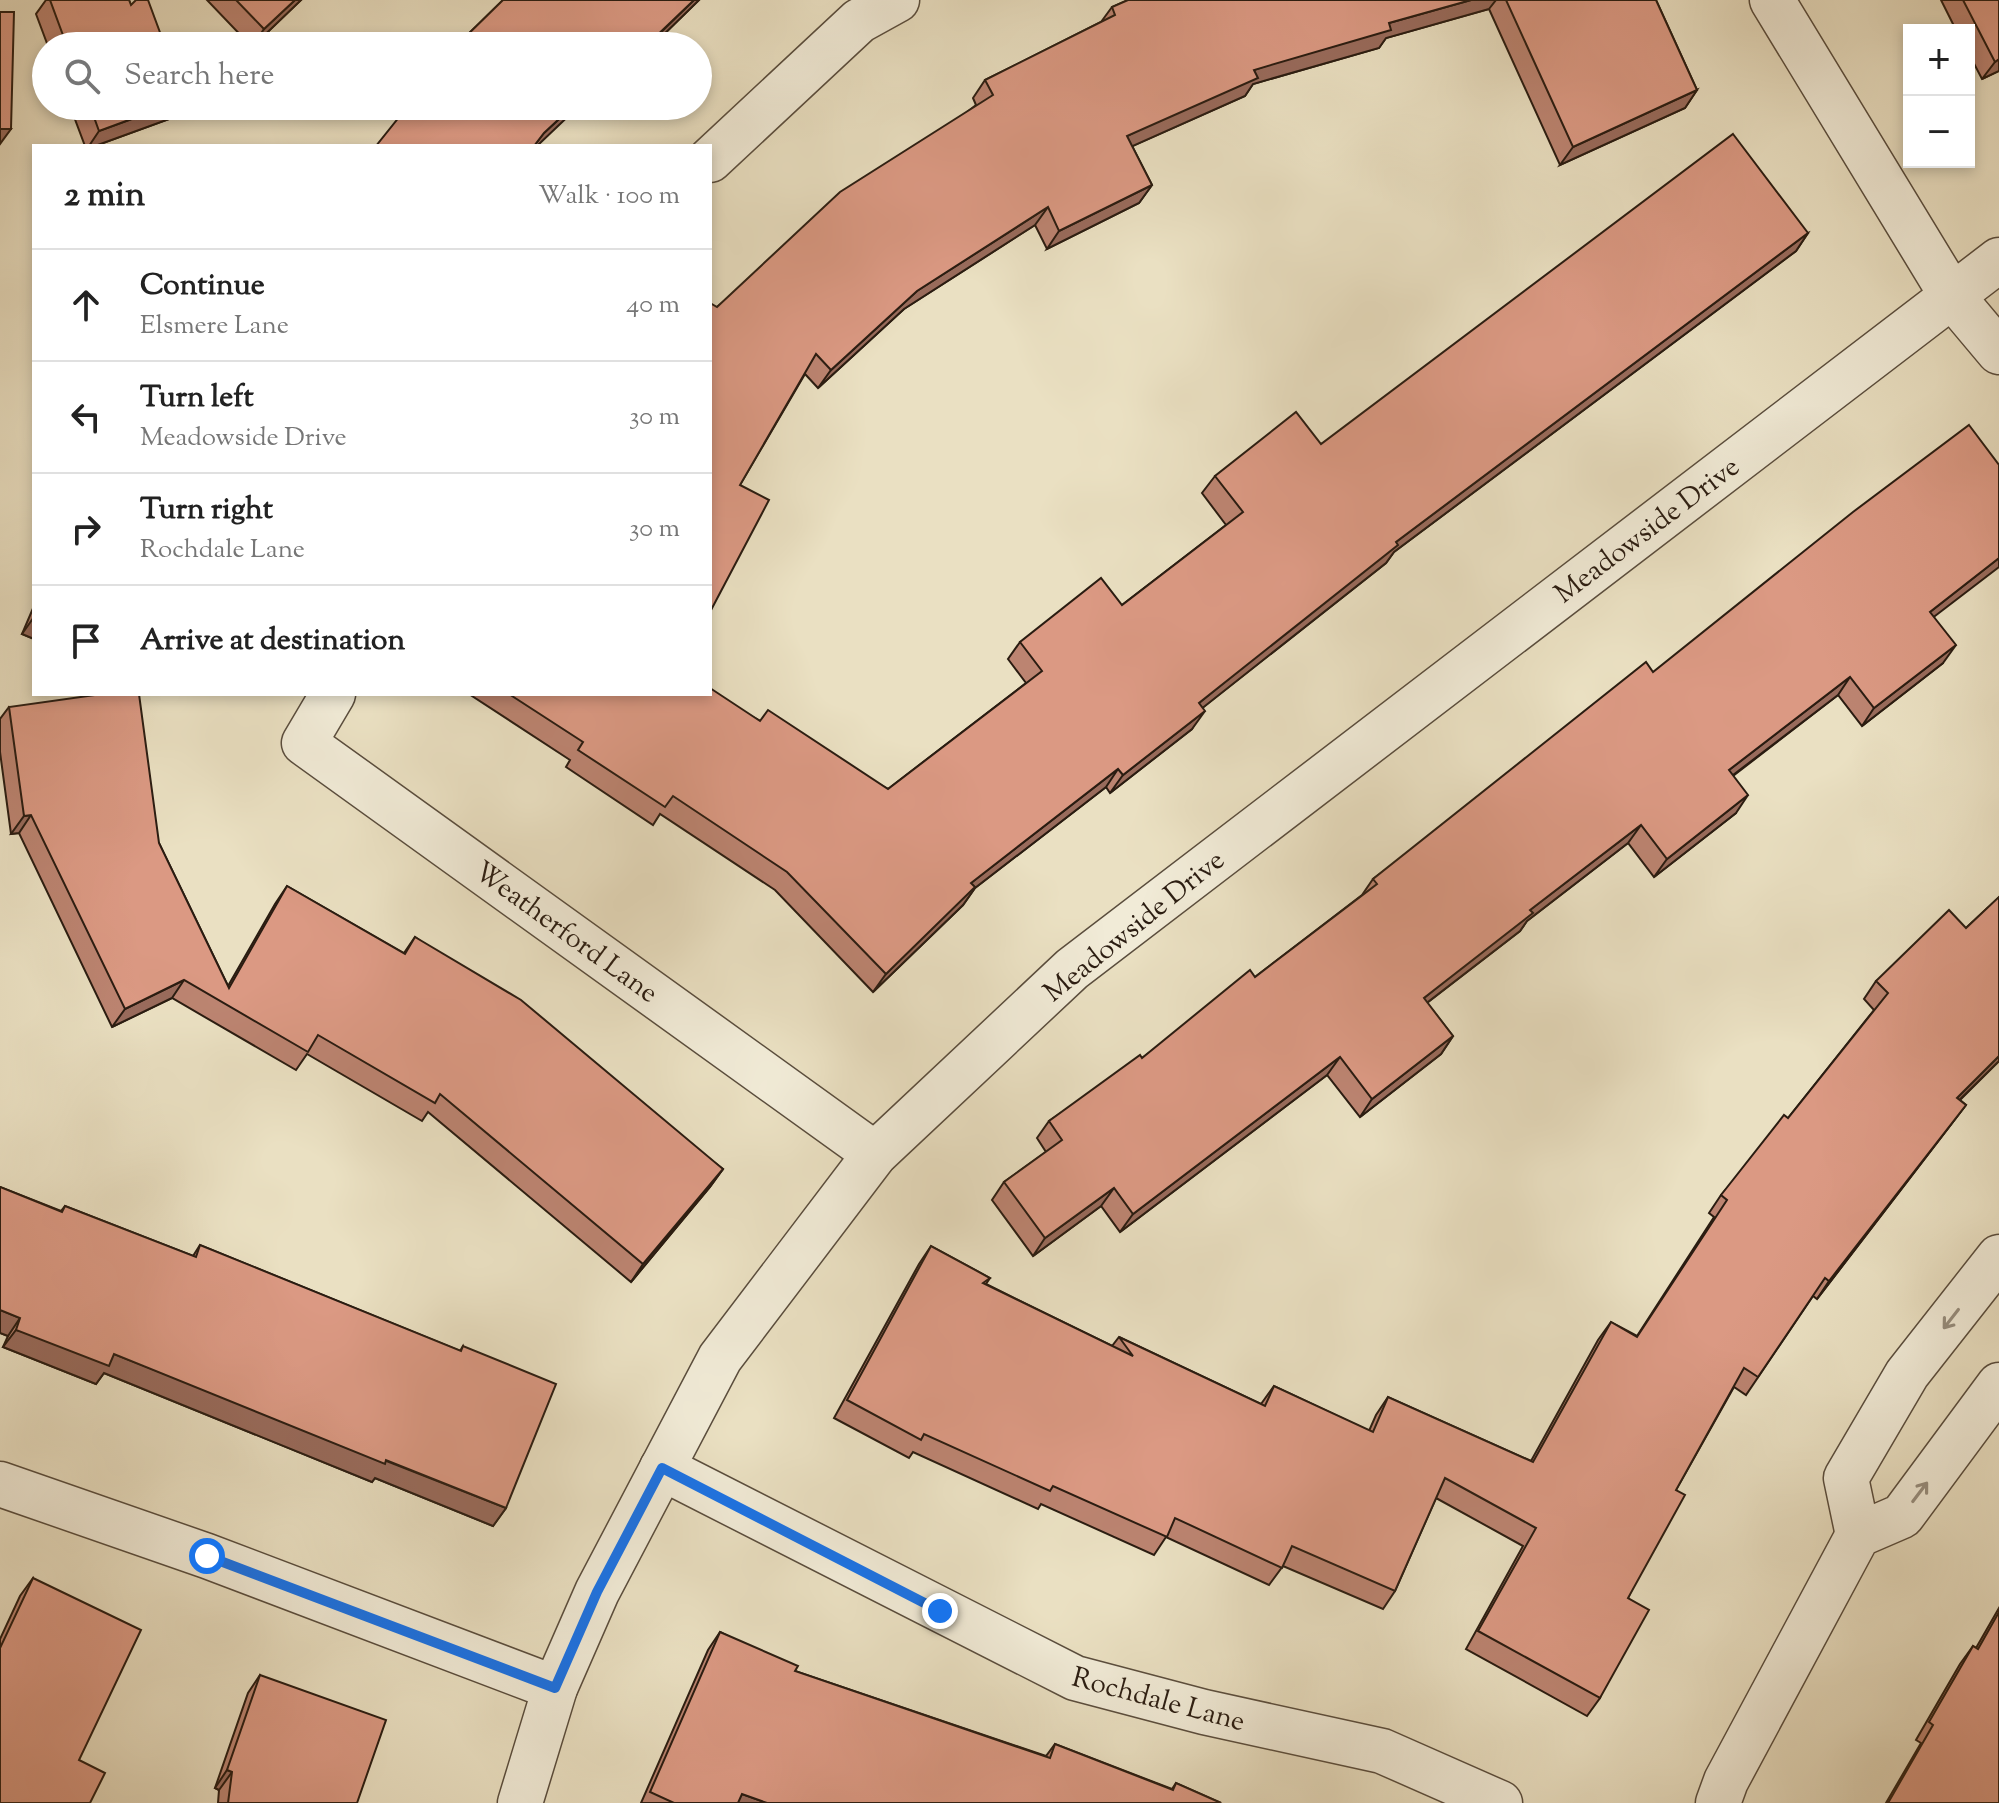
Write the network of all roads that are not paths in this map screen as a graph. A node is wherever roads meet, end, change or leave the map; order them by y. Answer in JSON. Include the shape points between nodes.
{"nodes":[{"id":1,"x":897,"y":0,"type":"edge"},
{"id":2,"x":1772,"y":0,"type":"edge"},
{"id":3,"x":712,"y":158,"type":"edge"},
{"id":4,"x":1999,"y":260,"type":"edge"},
{"id":5,"x":1952,"y":296,"type":"junction"},
{"id":6,"x":1999,"y":352,"type":"edge"},
{"id":7,"x":332,"y":696,"type":"edge"},
{"id":8,"x":875,"y":1154,"type":"junction"},
{"id":9,"x":1999,"y":1257,"type":"edge"},
{"id":10,"x":1999,"y":1385,"type":"edge"},
{"id":11,"x":662,"y":1468,"type":"junction"},
{"id":12,"x":0,"y":1484,"type":"edge"},
{"id":13,"x":1858,"y":1535,"type":"junction"},
{"id":14,"x":555,"y":1688,"type":"junction"},
{"id":15,"x":520,"y":1803,"type":"edge"},
{"id":16,"x":1500,"y":1803,"type":"edge"},
{"id":17,"x":1718,"y":1803,"type":"edge"}],
"edges":[{"from":1,"to":3,"type":"street","via":[[859,21]]},
{"from":2,"to":5,"type":"street"},
{"from":4,"to":5,"type":"street","name":"Meadowside Drive"},
{"from":5,"to":6,"type":"street"},
{"from":5,"to":8,"type":"street","name":"Meadowside Drive","via":[[1072,969]]},
{"from":7,"to":8,"type":"street","name":"Weatherford Lane","via":[[304,743]]},
{"from":8,"to":11,"type":"street","name":"Meadowside Drive","via":[[720,1358]]},
{"from":9,"to":13,"type":"street","one_way":true,"via":[[1907,1374],[1846,1478]]},
{"from":13,"to":10,"type":"street","one_way":true,"via":[[1902,1516]]},
{"from":11,"to":14,"type":"street","name":"Meadowside Drive","via":[[597,1592]]},
{"from":11,"to":16,"type":"street","name":"Rochdale Lane","via":[[1075,1678],[1382,1751]]},
{"from":12,"to":14,"type":"street"},
{"from":13,"to":17,"type":"street"},
{"from":14,"to":15,"type":"street","name":"Meadowside Drive"}]}
